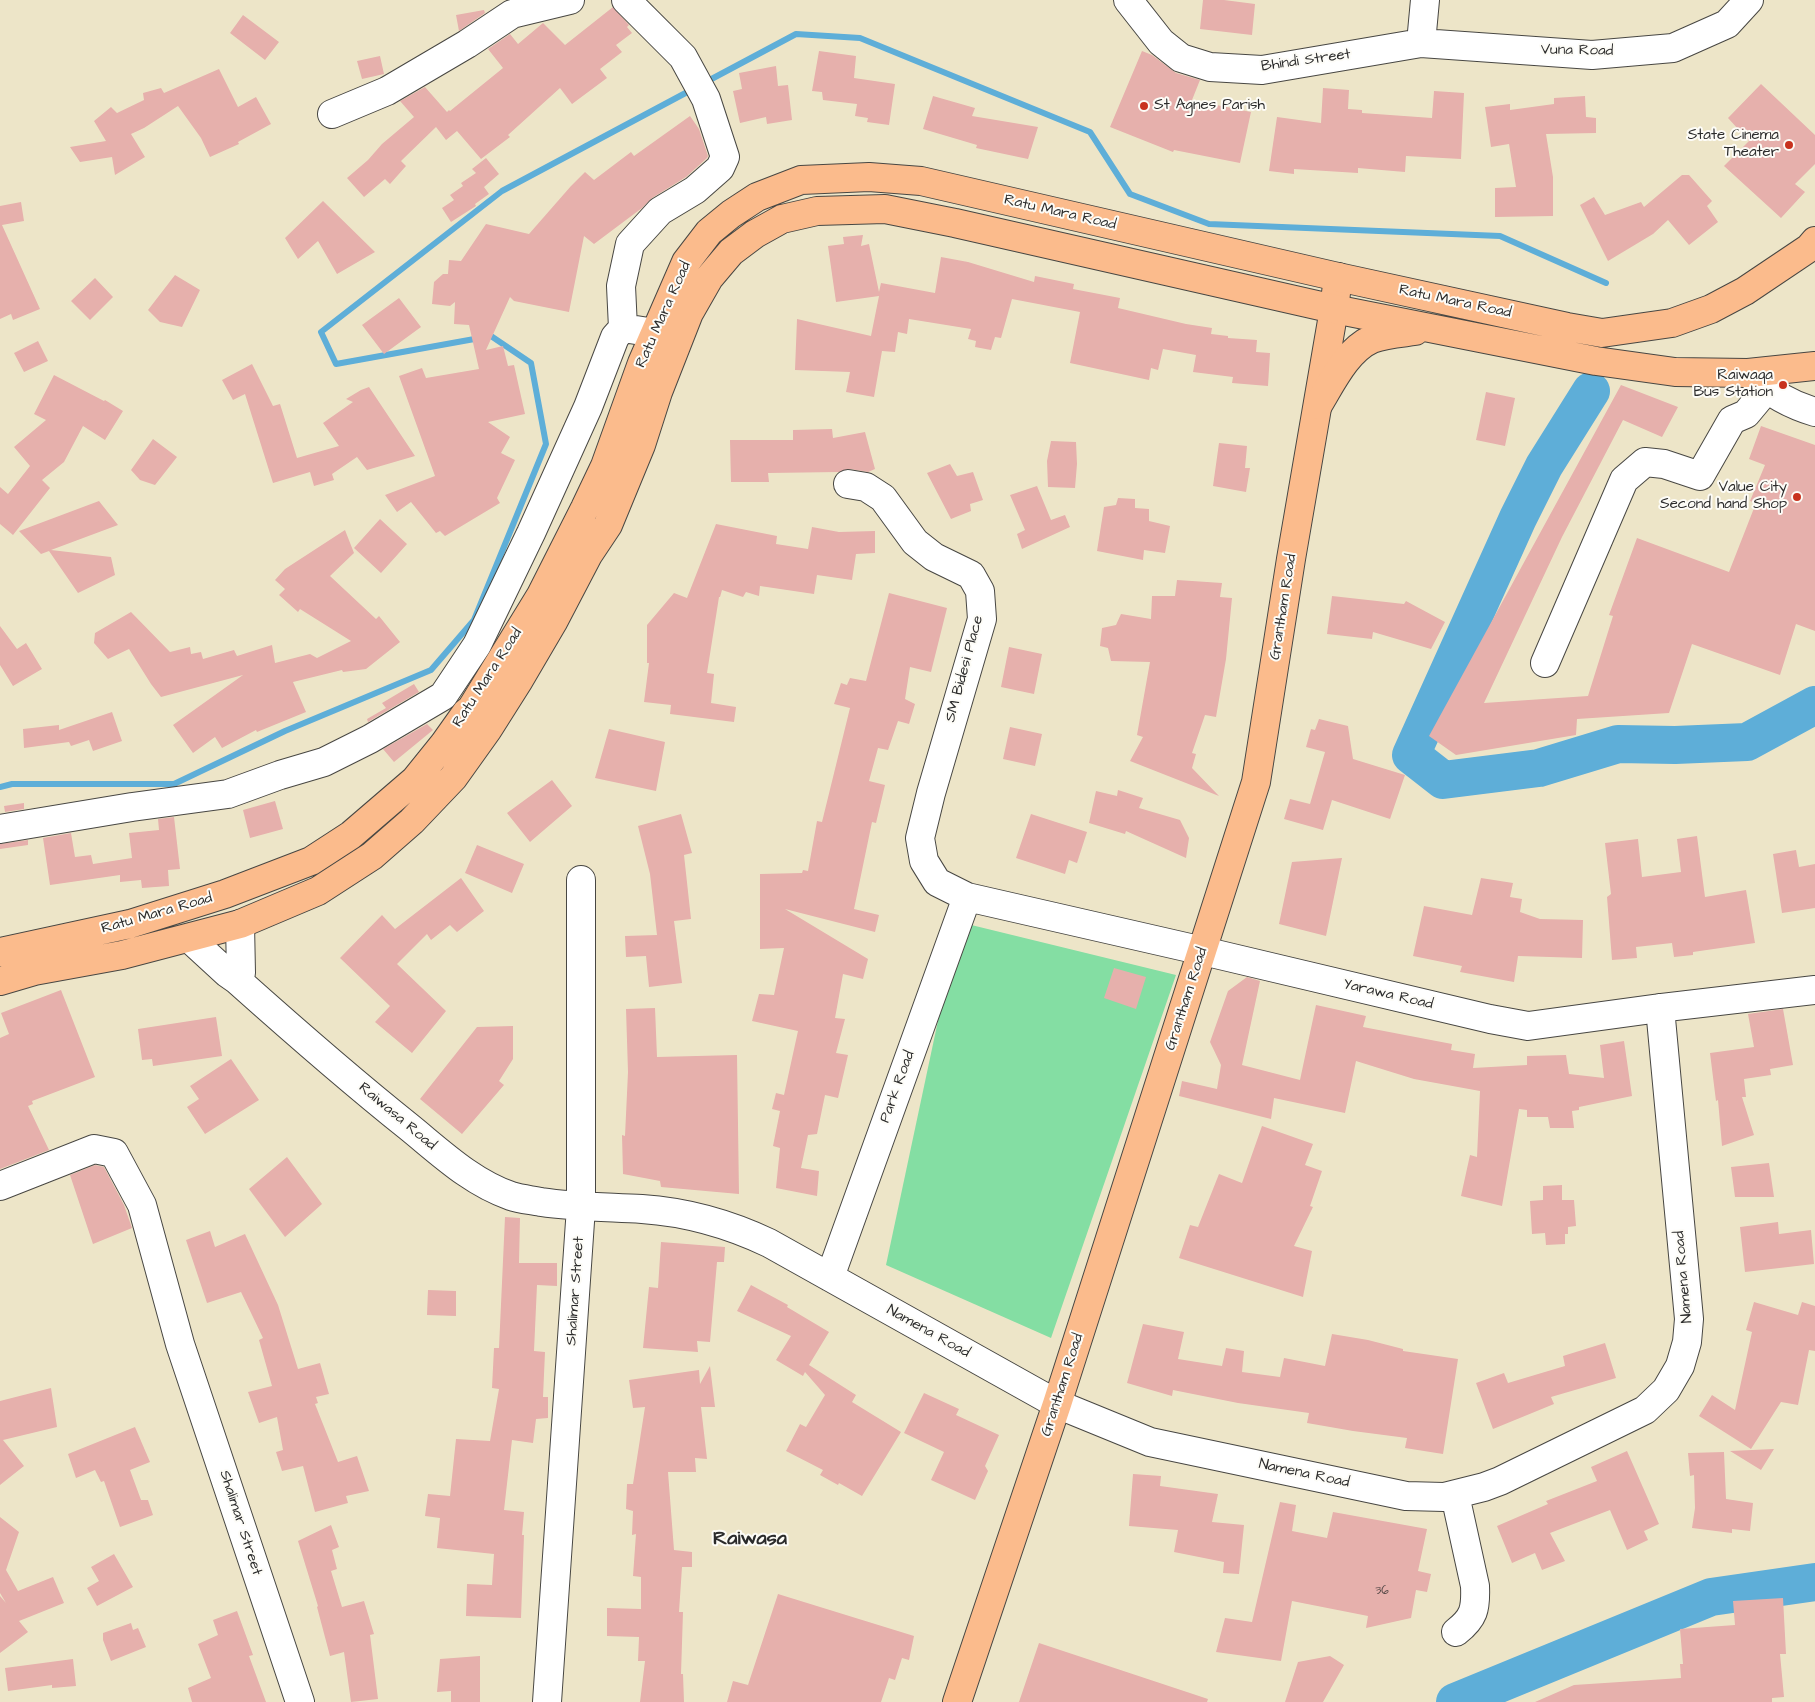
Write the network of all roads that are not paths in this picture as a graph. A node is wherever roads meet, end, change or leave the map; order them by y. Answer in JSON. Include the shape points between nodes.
{"nodes":[{"id":1,"x":570,"y":0,"type":"edge"},
{"id":2,"x":626,"y":0,"type":"edge"},
{"id":3,"x":1128,"y":0,"type":"edge"},
{"id":4,"x":1425,"y":0,"type":"edge"},
{"id":5,"x":1749,"y":0,"type":"edge"},
{"id":6,"x":1421,"y":43,"type":"junction"},
{"id":7,"x":332,"y":114,"type":"dead end"},
{"id":8,"x":1815,"y":242,"type":"edge"},
{"id":9,"x":1338,"y":277,"type":"junction"},
{"id":10,"x":1334,"y":309,"type":"junction"},
{"id":11,"x":623,"y":328,"type":"junction"},
{"id":12,"x":1431,"y":328,"type":"junction"},
{"id":13,"x":655,"y":333,"type":"junction"},
{"id":14,"x":1815,"y":366,"type":"edge"},
{"id":15,"x":1757,"y":381,"type":"junction"},
{"id":16,"x":1318,"y":404,"type":"junction"},
{"id":17,"x":1815,"y":412,"type":"edge"},
{"id":18,"x":848,"y":484,"type":"dead end"},
{"id":19,"x":1545,"y":663,"type":"dead end"},
{"id":20,"x":0,"y":829,"type":"edge"},
{"id":21,"x":581,"y":880,"type":"dead end"},
{"id":22,"x":967,"y":897,"type":"junction"},
{"id":23,"x":240,"y":924,"type":"junction"},
{"id":24,"x":190,"y":938,"type":"junction"},
{"id":25,"x":1203,"y":951,"type":"junction"},
{"id":26,"x":0,"y":952,"type":"edge"},
{"id":27,"x":237,"y":980,"type":"junction"},
{"id":28,"x":0,"y":981,"type":"edge"},
{"id":29,"x":1815,"y":990,"type":"edge"},
{"id":30,"x":1660,"y":1008,"type":"junction"},
{"id":31,"x":0,"y":1186,"type":"edge"},
{"id":32,"x":582,"y":1207,"type":"junction"},
{"id":33,"x":830,"y":1277,"type":"junction"},
{"id":34,"x":1057,"y":1404,"type":"junction"},
{"id":35,"x":1455,"y":1495,"type":"junction"},
{"id":36,"x":1456,"y":1632,"type":"dead end"},
{"id":37,"x":300,"y":1702,"type":"edge"},
{"id":38,"x":547,"y":1702,"type":"edge"},
{"id":39,"x":957,"y":1702,"type":"edge"}],
"edges":[{"from":1,"to":7,"type":"street","via":[[512,14],[387,91]]},
{"from":2,"to":11,"type":"street","via":[[683,57],[700,87],[725,157],[720,168],[695,190],[660,211],[630,244],[621,286]]},
{"from":3,"to":6,"type":"street","name":"Bhindi Street","via":[[1161,42],[1181,58],[1210,67],[1262,70]]},
{"from":4,"to":6,"type":"street"},
{"from":5,"to":6,"type":"street","name":"Vuna Road","via":[[1727,24],[1672,48],[1592,55]]},
{"from":8,"to":9,"type":"main road","name":"Ratu Mara Road","via":[[1745,291],[1711,309],[1672,323],[1602,333]]},
{"from":9,"to":10,"type":"main road","name":"Grantham Road"},
{"from":9,"to":13,"type":"main road","name":"Ratu Mara Road","via":[[922,181],[869,176],[801,180],[757,197],[709,232],[686,262]]},
{"from":10,"to":12,"type":"main road","name":"Ratu Mara Road"},
{"from":10,"to":16,"type":"main road","name":"Grantham Road"},
{"from":10,"to":23,"type":"main road","name":"Ratu Mara Road","via":[[886,209],[817,212],[782,218],[731,252],[709,278],[689,313],[608,525],[519,680],[453,778],[412,821],[372,856],[318,891]]},
{"from":11,"to":13,"type":"street"},
{"from":11,"to":20,"type":"street","via":[[615,338],[588,407],[477,644],[443,696],[324,762],[228,794]]},
{"from":12,"to":15,"type":"main road","name":"Ratu Mara Road","via":[[1596,360]]},
{"from":12,"to":16,"type":"main road","via":[[1374,338],[1362,344]]},
{"from":13,"to":26,"type":"main road","name":"Ratu Mara Road","via":[[605,466],[540,594],[471,708],[415,780],[351,836],[311,861],[270,878],[130,924]]},
{"from":14,"to":15,"type":"main road","name":"Ratu Mara Road"},
{"from":15,"to":17,"type":"street","via":[[1799,407]]},
{"from":15,"to":19,"type":"street","via":[[1746,414],[1732,420],[1700,476],[1664,464],[1645,462],[1624,480]]},
{"from":16,"to":25,"type":"main road","name":"Grantham Road","via":[[1256,782]]},
{"from":18,"to":22,"type":"street","name":"SM Bidesi Place","via":[[866,487],[883,498],[915,542],[934,557],[970,576],[980,591],[982,619],[920,838],[924,861],[937,882]]},
{"from":21,"to":32,"type":"street","name":"Shalimar Street"},
{"from":22,"to":25,"type":"street","name":"Yarawa Road"},
{"from":22,"to":33,"type":"street","name":"Park Road"},
{"from":23,"to":24,"type":"main road","name":"Ratu Mara Road"},
{"from":23,"to":27,"type":"street","via":[[241,973]]},
{"from":24,"to":27,"type":"street","name":"Raiwasa Road"},
{"from":24,"to":28,"type":"main road","name":"Ratu Mara Road"},
{"from":25,"to":30,"type":"street","name":"Yarawa Road","via":[[1528,1026]]},
{"from":25,"to":34,"type":"main road","name":"Grantham Road"},
{"from":27,"to":32,"type":"street","name":"Raiwasa Road","via":[[365,1092],[472,1178],[512,1197]]},
{"from":29,"to":30,"type":"street","name":"Yarawa Road"},
{"from":30,"to":35,"type":"street","name":"Namena Road","via":[[1689,1319],[1680,1366],[1666,1390],[1645,1410],[1500,1481]]},
{"from":31,"to":37,"type":"street","name":"Shalimar Street","via":[[94,1149],[114,1153],[142,1205],[180,1344]]},
{"from":32,"to":33,"type":"street","name":"Namena Road","via":[[667,1212],[724,1224],[769,1242]]},
{"from":32,"to":38,"type":"street","name":"Shalimar Street"},
{"from":33,"to":34,"type":"street","name":"Namena Road"},
{"from":34,"to":35,"type":"street","name":"Namena Road","via":[[1150,1442],[1406,1496]]},
{"from":34,"to":39,"type":"main road","name":"Grantham Road"},
{"from":35,"to":36,"type":"street","via":[[1476,1600],[1470,1619]]}]}
